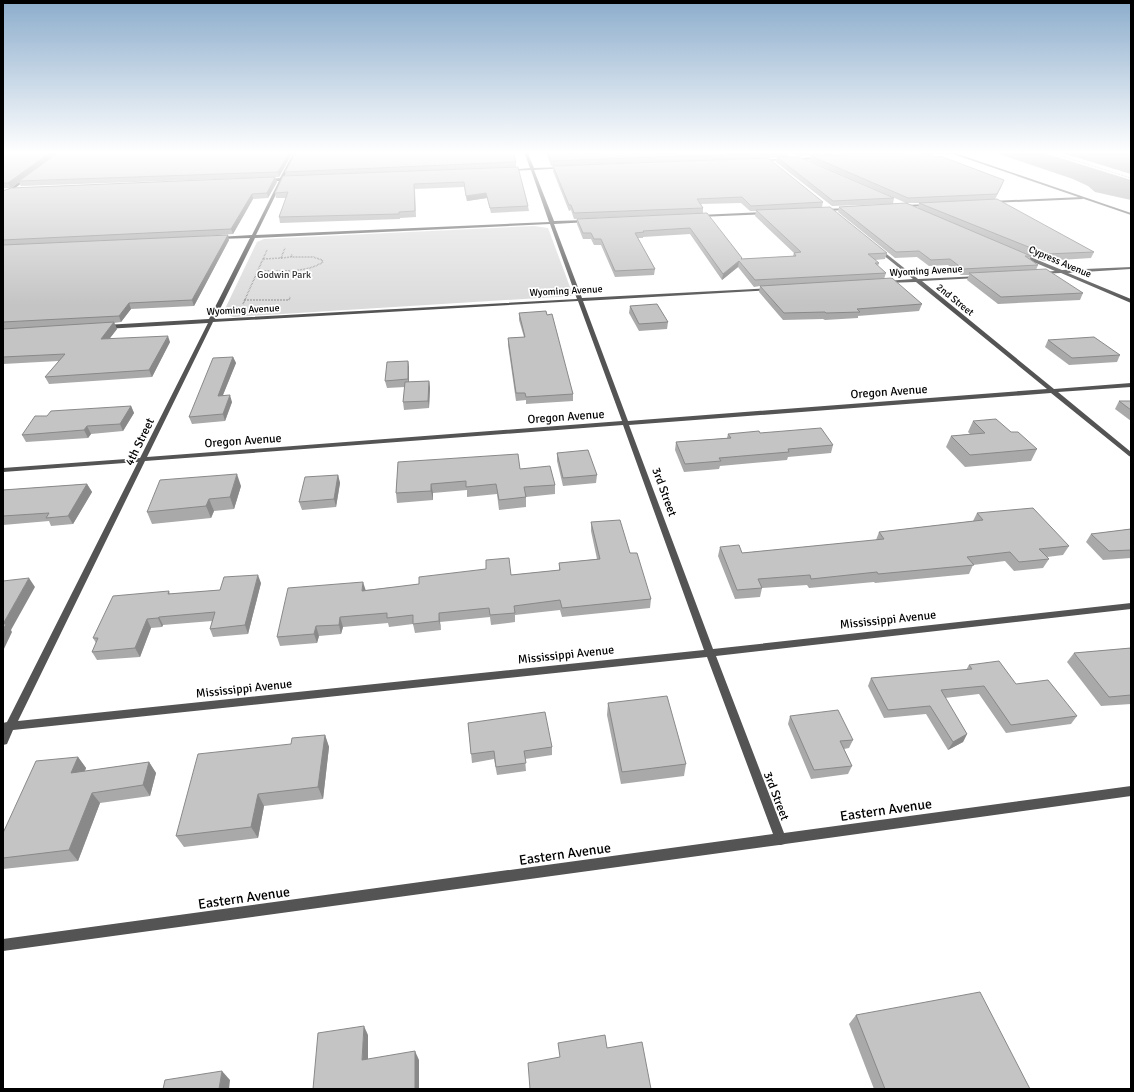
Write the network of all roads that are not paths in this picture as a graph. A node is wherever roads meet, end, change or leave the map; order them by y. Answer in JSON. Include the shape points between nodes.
{"nodes":[{"id":1,"x":270,"y":203,"type":"edge"},
{"id":2,"x":545,"y":203,"type":"edge"},
{"id":3,"x":1097,"y":203,"type":"edge"},
{"id":4,"x":824,"y":205,"type":"edge"},
{"id":5,"x":898,"y":205,"type":"edge"},
{"id":6,"x":936,"y":205,"type":"edge"},
{"id":7,"x":906,"y":206,"type":"junction"},
{"id":8,"x":852,"y":209,"type":"edge"},
{"id":9,"x":814,"y":210,"type":"edge"},
{"id":10,"x":830,"y":210,"type":"junction"},
{"id":11,"x":917,"y":211,"type":"edge"},
{"id":12,"x":774,"y":212,"type":"edge"},
{"id":13,"x":836,"y":214,"type":"edge"},
{"id":14,"x":1131,"y":214,"type":"edge"},
{"id":15,"x":695,"y":216,"type":"edge"},
{"id":16,"x":592,"y":221,"type":"edge"},
{"id":17,"x":552,"y":223,"type":"junction"},
{"id":18,"x":253,"y":236,"type":"junction"},
{"id":19,"x":214,"y":238,"type":"edge"},
{"id":20,"x":876,"y":247,"type":"edge"},
{"id":21,"x":1018,"y":254,"type":"edge"},
{"id":22,"x":1131,"y":268,"type":"edge"},
{"id":23,"x":1060,"y":272,"type":"junction"},
{"id":24,"x":1036,"y":274,"type":"edge"},
{"id":25,"x":980,"y":277,"type":"edge"},
{"id":26,"x":917,"y":280,"type":"junction"},
{"id":27,"x":878,"y":283,"type":"edge"},
{"id":28,"x":776,"y":288,"type":"edge"},
{"id":29,"x":580,"y":299,"type":"junction"},
{"id":30,"x":1131,"y":301,"type":"edge"},
{"id":31,"x":212,"y":320,"type":"junction"},
{"id":32,"x":96,"y":327,"type":"edge"},
{"id":33,"x":1131,"y":385,"type":"edge"},
{"id":34,"x":1053,"y":391,"type":"junction"},
{"id":35,"x":627,"y":423,"type":"junction"},
{"id":36,"x":1131,"y":454,"type":"edge"},
{"id":37,"x":144,"y":459,"type":"junction"},
{"id":38,"x":3,"y":470,"type":"edge"},
{"id":39,"x":1131,"y":606,"type":"edge"},
{"id":40,"x":710,"y":653,"type":"junction"},
{"id":41,"x":7,"y":727,"type":"edge"},
{"id":42,"x":3,"y":741,"type":"edge"},
{"id":43,"x":1131,"y":791,"type":"edge"},
{"id":44,"x":781,"y":840,"type":"junction"},
{"id":45,"x":3,"y":945,"type":"edge"}],
"edges":[{"from":1,"to":18,"type":"street","name":"4th Street"},
{"from":2,"to":17,"type":"street","name":"3rd Street"},
{"from":3,"to":14,"type":"street"},
{"from":4,"to":10,"type":"street"},
{"from":5,"to":7,"type":"street"},
{"from":6,"to":7,"type":"street"},
{"from":7,"to":11,"type":"street"},
{"from":8,"to":10,"type":"street"},
{"from":9,"to":10,"type":"street"},
{"from":10,"to":13,"type":"street"},
{"from":12,"to":15,"type":"street"},
{"from":16,"to":17,"type":"street"},
{"from":17,"to":18,"type":"street"},
{"from":17,"to":29,"type":"street","name":"3rd Street"},
{"from":18,"to":19,"type":"street"},
{"from":18,"to":31,"type":"street","name":"4th Street"},
{"from":20,"to":26,"type":"street","name":"2nd Street"},
{"from":21,"to":23,"type":"street","name":"Cypress Avenue"},
{"from":22,"to":23,"type":"street"},
{"from":23,"to":24,"type":"street"},
{"from":23,"to":30,"type":"street","name":"Cypress Avenue"},
{"from":25,"to":26,"type":"street","name":"Wyoming Avenue"},
{"from":26,"to":27,"type":"street","name":"Wyoming Avenue"},
{"from":26,"to":34,"type":"street","name":"2nd Street"},
{"from":28,"to":29,"type":"street","name":"Wyoming Avenue"},
{"from":29,"to":31,"type":"street","name":"Wyoming Avenue"},
{"from":29,"to":35,"type":"street","name":"3rd Street"},
{"from":31,"to":32,"type":"street","name":"Wyoming Avenue"},
{"from":31,"to":37,"type":"street","name":"4th Street"},
{"from":33,"to":34,"type":"street","name":"Oregon Avenue"},
{"from":34,"to":35,"type":"street","name":"Oregon Avenue"},
{"from":34,"to":36,"type":"street","name":"2nd Street"},
{"from":35,"to":37,"type":"street","name":"Oregon Avenue"},
{"from":35,"to":40,"type":"street","name":"3rd Street"},
{"from":37,"to":38,"type":"street","name":"Oregon Avenue"},
{"from":37,"to":41,"type":"street","name":"4th Street"},
{"from":39,"to":40,"type":"street","name":"Mississippi Avenue"},
{"from":40,"to":41,"type":"street","name":"Mississippi Avenue"},
{"from":40,"to":44,"type":"street","name":"3rd Street"},
{"from":41,"to":42,"type":"street","name":"4th Street"},
{"from":43,"to":44,"type":"street","name":"Eastern Avenue"},
{"from":44,"to":45,"type":"street","name":"Eastern Avenue"}]}
